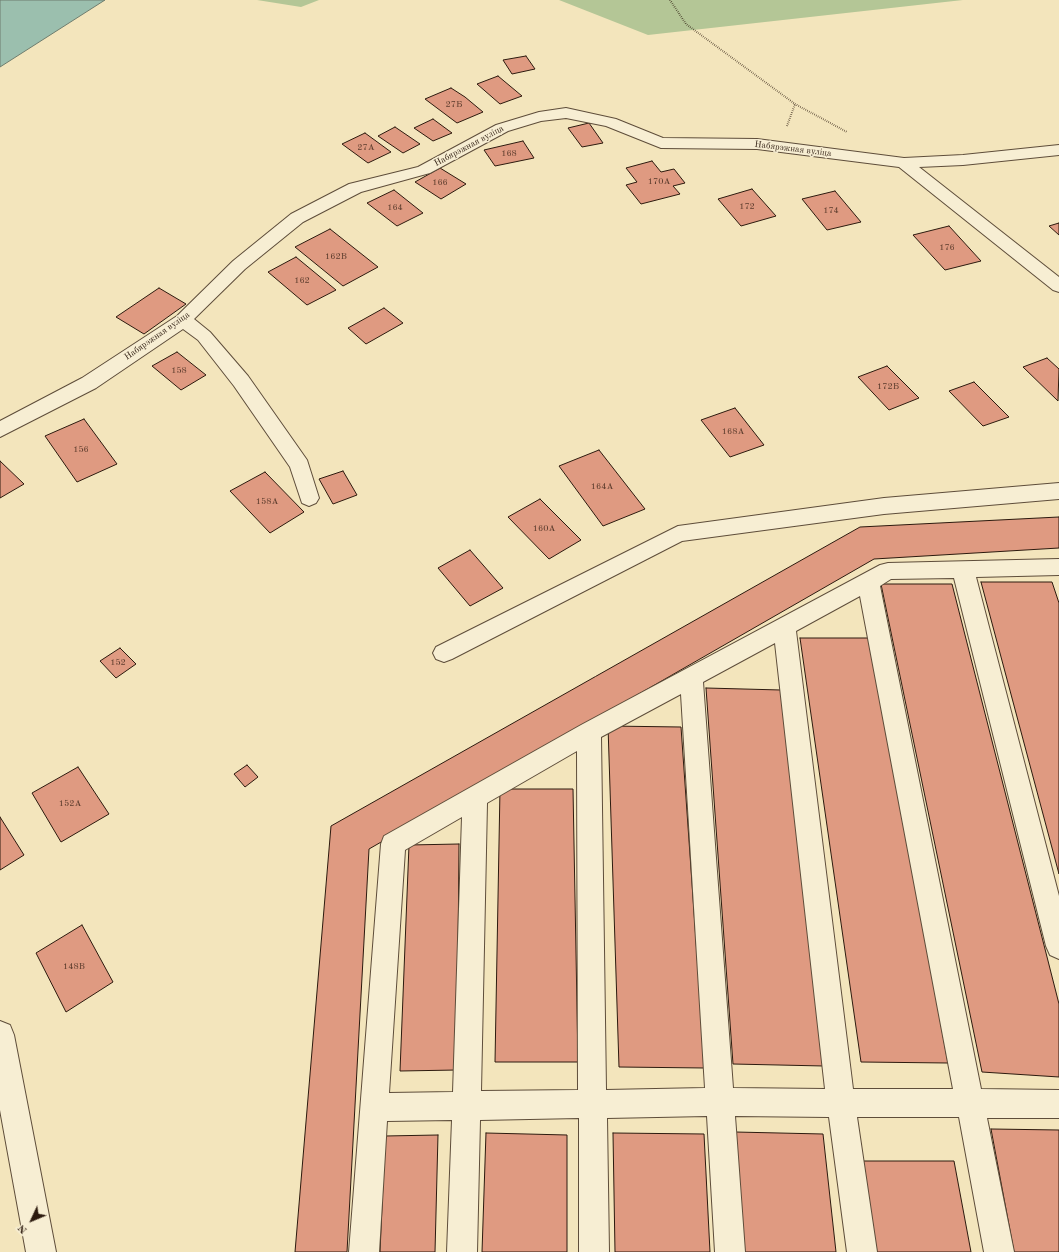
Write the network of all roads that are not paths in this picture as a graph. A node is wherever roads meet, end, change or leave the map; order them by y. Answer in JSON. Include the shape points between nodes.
{"nodes":[{"id":1,"x":1059,"y":150,"type":"edge"},
{"id":2,"x":904,"y":163,"type":"junction"},
{"id":3,"x":1059,"y":286,"type":"edge"},
{"id":4,"x":184,"y":320,"type":"junction"},
{"id":5,"x":0,"y":430,"type":"edge"},
{"id":6,"x":1059,"y":491,"type":"edge"},
{"id":7,"x":309,"y":498,"type":"dead end"},
{"id":8,"x":963,"y":570,"type":"junction"},
{"id":9,"x":1057,"y":573,"type":"edge"},
{"id":10,"x":868,"y":581,"type":"junction"},
{"id":11,"x":784,"y":627,"type":"junction"},
{"id":12,"x":444,"y":653,"type":"dead end"},
{"id":13,"x":691,"y":677,"type":"junction"},
{"id":14,"x":589,"y":732,"type":"junction"},
{"id":15,"x":475,"y":797,"type":"junction"},
{"id":16,"x":1059,"y":946,"type":"edge"},
{"id":17,"x":0,"y":1035,"type":"edge"},
{"id":18,"x":720,"y":1102,"type":"junction"},
{"id":19,"x":841,"y":1103,"type":"junction"},
{"id":20,"x":971,"y":1103,"type":"junction"},
{"id":21,"x":592,"y":1104,"type":"junction"},
{"id":22,"x":1059,"y":1104,"type":"edge"},
{"id":23,"x":466,"y":1106,"type":"junction"},
{"id":24,"x":374,"y":1107,"type":"junction"},
{"id":25,"x":41,"y":1252,"type":"edge"},
{"id":26,"x":364,"y":1252,"type":"edge"},
{"id":27,"x":462,"y":1252,"type":"edge"},
{"id":28,"x":594,"y":1252,"type":"edge"},
{"id":29,"x":730,"y":1252,"type":"edge"},
{"id":30,"x":862,"y":1252,"type":"edge"},
{"id":31,"x":999,"y":1252,"type":"edge"}],
"edges":[{"from":1,"to":2,"type":"street","name":"Набярэжная вуліца"},
{"from":2,"to":3,"type":"street"},
{"from":2,"to":4,"type":"street","name":"Набярэжная вуліца","via":[[757,144],[661,143],[610,122],[566,113],[539,117],[502,128],[424,170],[355,188],[298,218],[239,265]]},
{"from":4,"to":5,"type":"street","name":"Набярэжная вуліца","via":[[89,383]]},
{"from":4,"to":7,"type":"street","via":[[204,336],[241,381],[300,464]]},
{"from":6,"to":12,"type":"street","via":[[884,506],[678,534]]},
{"from":8,"to":9,"type":"street"},
{"from":8,"to":10,"type":"street","via":[[888,571]]},
{"from":8,"to":16,"type":"street"},
{"from":10,"to":11,"type":"street"},
{"from":10,"to":20,"type":"street"},
{"from":11,"to":13,"type":"street"},
{"from":11,"to":19,"type":"street"},
{"from":13,"to":14,"type":"street"},
{"from":13,"to":18,"type":"street"},
{"from":14,"to":15,"type":"street"},
{"from":14,"to":21,"type":"street"},
{"from":15,"to":23,"type":"street"},
{"from":15,"to":24,"type":"street","via":[[393,844]]},
{"from":17,"to":25,"type":"street"},
{"from":18,"to":19,"type":"street"},
{"from":18,"to":21,"type":"street"},
{"from":18,"to":29,"type":"street"},
{"from":19,"to":20,"type":"street"},
{"from":19,"to":30,"type":"street"},
{"from":20,"to":22,"type":"street"},
{"from":20,"to":31,"type":"street"},
{"from":21,"to":23,"type":"street"},
{"from":21,"to":28,"type":"street"},
{"from":23,"to":24,"type":"street"},
{"from":23,"to":27,"type":"street"},
{"from":24,"to":26,"type":"street"}]}
